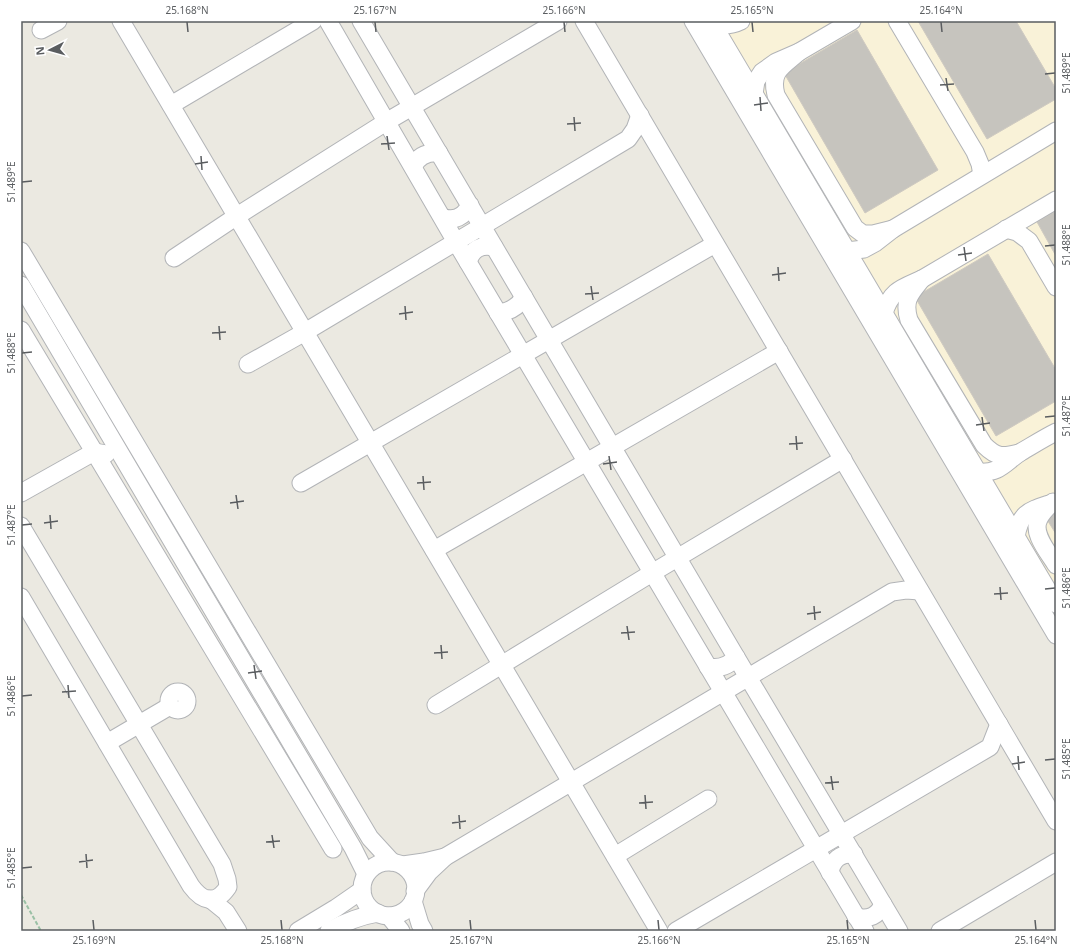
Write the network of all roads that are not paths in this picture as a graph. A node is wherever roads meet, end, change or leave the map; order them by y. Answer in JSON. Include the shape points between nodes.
{"nodes":[{"id":1,"x":58,"y":21,"type":"edge"},
{"id":2,"x":121,"y":21,"type":"edge"},
{"id":3,"x":313,"y":21,"type":"edge"},
{"id":4,"x":328,"y":21,"type":"edge"},
{"id":5,"x":361,"y":21,"type":"edge"},
{"id":6,"x":558,"y":21,"type":"edge"},
{"id":7,"x":584,"y":21,"type":"edge"},
{"id":8,"x":693,"y":21,"type":"edge"},
{"id":9,"x":741,"y":21,"type":"edge"},
{"id":10,"x":852,"y":21,"type":"edge"},
{"id":11,"x":897,"y":21,"type":"edge"},
{"id":12,"x":712,"y":22,"type":"edge"},
{"id":13,"x":41,"y":30,"type":"dead end"},
{"id":14,"x":799,"y":52,"type":"junction"},
{"id":15,"x":754,"y":94,"type":"junction"},
{"id":16,"x":171,"y":105,"type":"junction"},
{"id":17,"x":412,"y":107,"type":"junction"},
{"id":18,"x":640,"y":116,"type":"junction"},
{"id":19,"x":386,"y":122,"type":"junction"},
{"id":20,"x":1056,"y":131,"type":"edge"},
{"id":21,"x":654,"y":138,"type":"junction"},
{"id":22,"x":628,"y":139,"type":"junction"},
{"id":23,"x":439,"y":153,"type":"junction"},
{"id":24,"x":413,"y":168,"type":"junction"},
{"id":25,"x":982,"y":175,"type":"junction"},
{"id":26,"x":1056,"y":200,"type":"edge"},
{"id":27,"x":470,"y":205,"type":"junction"},
{"id":28,"x":237,"y":216,"type":"junction"},
{"id":29,"x":442,"y":217,"type":"junction"},
{"id":30,"x":483,"y":227,"type":"junction"},
{"id":31,"x":893,"y":229,"type":"junction"},
{"id":32,"x":1006,"y":229,"type":"junction"},
{"id":33,"x":456,"y":242,"type":"junction"},
{"id":34,"x":715,"y":244,"type":"junction"},
{"id":35,"x":494,"y":247,"type":"junction"},
{"id":36,"x":21,"y":251,"type":"edge"},
{"id":37,"x":847,"y":251,"type":"junction"},
{"id":38,"x":174,"y":258,"type":"dead end"},
{"id":39,"x":468,"y":262,"type":"junction"},
{"id":40,"x":922,"y":279,"type":"junction"},
{"id":41,"x":21,"y":285,"type":"edge"},
{"id":42,"x":1056,"y":287,"type":"edge"},
{"id":43,"x":524,"y":297,"type":"junction"},
{"id":44,"x":498,"y":313,"type":"junction"},
{"id":45,"x":884,"y":313,"type":"junction"},
{"id":46,"x":21,"y":330,"type":"edge"},
{"id":47,"x":305,"y":332,"type":"junction"},
{"id":48,"x":549,"y":340,"type":"junction"},
{"id":49,"x":779,"y":351,"type":"junction"},
{"id":50,"x":523,"y":355,"type":"junction"},
{"id":51,"x":248,"y":364,"type":"dead end"},
{"id":52,"x":104,"y":426,"type":"junction"},
{"id":53,"x":1056,"y":432,"type":"edge"},
{"id":54,"x":371,"y":443,"type":"junction"},
{"id":55,"x":612,"y":446,"type":"junction"},
{"id":56,"x":94,"y":452,"type":"junction"},
{"id":57,"x":1019,"y":453,"type":"junction"},
{"id":58,"x":122,"y":457,"type":"junction"},
{"id":59,"x":843,"y":460,"type":"junction"},
{"id":60,"x":586,"y":461,"type":"junction"},
{"id":61,"x":978,"y":472,"type":"junction"},
{"id":62,"x":300,"y":483,"type":"dead end"},
{"id":63,"x":21,"y":493,"type":"edge"},
{"id":64,"x":1055,"y":501,"type":"edge"},
{"id":65,"x":21,"y":526,"type":"edge"},
{"id":66,"x":1016,"y":537,"type":"junction"},
{"id":67,"x":434,"y":550,"type":"junction"},
{"id":68,"x":677,"y":558,"type":"junction"},
{"id":69,"x":904,"y":562,"type":"junction"},
{"id":70,"x":1056,"y":565,"type":"edge"},
{"id":71,"x":652,"y":572,"type":"junction"},
{"id":72,"x":920,"y":591,"type":"junction"},
{"id":73,"x":892,"y":592,"type":"junction"},
{"id":74,"x":21,"y":597,"type":"edge"},
{"id":75,"x":703,"y":601,"type":"junction"},
{"id":76,"x":1056,"y":604,"type":"edge"},
{"id":77,"x":681,"y":622,"type":"junction"},
{"id":78,"x":1056,"y":635,"type":"edge"},
{"id":79,"x":736,"y":657,"type":"junction"},
{"id":80,"x":244,"y":663,"type":"junction"},
{"id":81,"x":502,"y":664,"type":"junction"},
{"id":82,"x":708,"y":667,"type":"junction"},
{"id":83,"x":227,"y":672,"type":"junction"},
{"id":84,"x":748,"y":677,"type":"junction"},
{"id":85,"x":723,"y":692,"type":"junction"},
{"id":86,"x":170,"y":706,"type":"dead end"},
{"id":87,"x":436,"y":706,"type":"dead end"},
{"id":88,"x":139,"y":724,"type":"junction"},
{"id":89,"x":999,"y":724,"type":"junction"},
{"id":90,"x":107,"y":743,"type":"junction"},
{"id":91,"x":990,"y":747,"type":"junction"},
{"id":92,"x":1015,"y":751,"type":"junction"},
{"id":93,"x":571,"y":782,"type":"junction"},
{"id":94,"x":708,"y":799,"type":"dead end"},
{"id":95,"x":1056,"y":821,"type":"edge"},
{"id":96,"x":841,"y":834,"type":"junction"},
{"id":97,"x":816,"y":848,"type":"junction"},
{"id":98,"x":333,"y":849,"type":"dead end"},
{"id":99,"x":854,"y":854,"type":"junction"},
{"id":100,"x":615,"y":856,"type":"junction"},
{"id":101,"x":445,"y":857,"type":"junction"},
{"id":102,"x":1056,"y":862,"type":"edge"},
{"id":103,"x":397,"y":864,"type":"junction"},
{"id":104,"x":830,"y":873,"type":"junction"},
{"id":105,"x":364,"y":882,"type":"junction"},
{"id":106,"x":228,"y":887,"type":"junction"},
{"id":107,"x":414,"y":896,"type":"junction"},
{"id":108,"x":210,"y":899,"type":"junction"},
{"id":109,"x":883,"y":904,"type":"junction"},
{"id":110,"x":384,"y":914,"type":"junction"},
{"id":111,"x":860,"y":924,"type":"edge"},
{"id":112,"x":237,"y":927,"type":"edge"},
{"id":113,"x":298,"y":931,"type":"edge"},
{"id":114,"x":329,"y":931,"type":"edge"},
{"id":115,"x":401,"y":931,"type":"edge"},
{"id":116,"x":424,"y":931,"type":"edge"},
{"id":117,"x":659,"y":931,"type":"edge"},
{"id":118,"x":676,"y":931,"type":"edge"},
{"id":119,"x":899,"y":931,"type":"edge"},
{"id":120,"x":940,"y":931,"type":"edge"}],
"edges":[{"from":1,"to":13,"type":"street"},
{"from":2,"to":16,"type":"street"},
{"from":3,"to":16,"type":"street"},
{"from":4,"to":19,"type":"street"},
{"from":5,"to":17,"type":"street"},
{"from":6,"to":17,"type":"street"},
{"from":7,"to":18,"type":"street"},
{"from":8,"to":78,"type":"street"},
{"from":9,"to":12,"type":"street","via":[[724,26]]},
{"from":10,"to":14,"type":"street"},
{"from":11,"to":25,"type":"street","via":[[975,152]]},
{"from":12,"to":15,"type":"street"},
{"from":14,"to":15,"type":"street","via":[[776,62],[762,72],[756,81]]},
{"from":14,"to":31,"type":"street","via":[[776,73],[773,84],[776,95],[855,228],[863,234]]},
{"from":15,"to":37,"type":"street"},
{"from":16,"to":28,"type":"street"},
{"from":17,"to":19,"type":"street"},
{"from":17,"to":23,"type":"street"},
{"from":18,"to":21,"type":"street"},
{"from":18,"to":22,"type":"street"},
{"from":19,"to":24,"type":"street"},
{"from":19,"to":28,"type":"street"},
{"from":20,"to":25,"type":"street"},
{"from":21,"to":22,"type":"street"},
{"from":21,"to":34,"type":"street"},
{"from":22,"to":30,"type":"street"},
{"from":23,"to":24,"type":"street","via":[[433,152],[423,156]]},
{"from":23,"to":27,"type":"street"},
{"from":24,"to":29,"type":"street"},
{"from":25,"to":31,"type":"street"},
{"from":26,"to":32,"type":"street"},
{"from":27,"to":29,"type":"street","via":[[465,213],[456,218]]},
{"from":27,"to":30,"type":"street"},
{"from":28,"to":38,"type":"street"},
{"from":28,"to":47,"type":"street"},
{"from":29,"to":33,"type":"street"},
{"from":30,"to":33,"type":"street"},
{"from":30,"to":35,"type":"street"},
{"from":31,"to":37,"type":"street","via":[[864,249]]},
{"from":32,"to":40,"type":"street"},
{"from":32,"to":42,"type":"street","via":[[1017,232],[1029,241]]},
{"from":33,"to":39,"type":"street"},
{"from":33,"to":47,"type":"street"},
{"from":34,"to":48,"type":"street"},
{"from":34,"to":49,"type":"street"},
{"from":35,"to":39,"type":"street","via":[[486,245],[477,248],[469,256]]},
{"from":35,"to":43,"type":"street"},
{"from":36,"to":103,"type":"street","via":[[370,838]]},
{"from":37,"to":45,"type":"street"},
{"from":39,"to":44,"type":"street"},
{"from":40,"to":45,"type":"street","via":[[893,294]]},
{"from":40,"to":57,"type":"street","via":[[907,298],[906,310],[909,320],[984,445],[992,453],[1004,457]]},
{"from":41,"to":52,"type":"street"},
{"from":43,"to":44,"type":"street","via":[[511,310]]},
{"from":43,"to":48,"type":"street"},
{"from":44,"to":50,"type":"street"},
{"from":45,"to":61,"type":"street"},
{"from":46,"to":56,"type":"street"},
{"from":47,"to":51,"type":"street"},
{"from":47,"to":54,"type":"street"},
{"from":48,"to":50,"type":"street"},
{"from":48,"to":55,"type":"street"},
{"from":49,"to":55,"type":"street"},
{"from":49,"to":59,"type":"street"},
{"from":50,"to":54,"type":"street"},
{"from":50,"to":60,"type":"street"},
{"from":52,"to":56,"type":"street"},
{"from":52,"to":58,"type":"street"},
{"from":53,"to":57,"type":"street"},
{"from":54,"to":62,"type":"street"},
{"from":54,"to":67,"type":"street"},
{"from":55,"to":60,"type":"street"},
{"from":55,"to":68,"type":"street"},
{"from":56,"to":58,"type":"street"},
{"from":56,"to":63,"type":"street"},
{"from":56,"to":83,"type":"street"},
{"from":57,"to":61,"type":"street","via":[[995,471]]},
{"from":58,"to":80,"type":"street"},
{"from":59,"to":68,"type":"street"},
{"from":59,"to":69,"type":"street"},
{"from":60,"to":67,"type":"street"},
{"from":60,"to":71,"type":"street"},
{"from":61,"to":66,"type":"street"},
{"from":64,"to":66,"type":"street","via":[[1034,509],[1023,517],[1018,525]]},
{"from":64,"to":70,"type":"street","via":[[1042,513],[1036,529]]},
{"from":65,"to":88,"type":"street"},
{"from":66,"to":76,"type":"street"},
{"from":67,"to":81,"type":"street"},
{"from":68,"to":71,"type":"street"},
{"from":68,"to":75,"type":"street"},
{"from":69,"to":72,"type":"street"},
{"from":69,"to":73,"type":"street","via":[[900,578]]},
{"from":71,"to":77,"type":"street"},
{"from":71,"to":81,"type":"street"},
{"from":72,"to":73,"type":"street"},
{"from":72,"to":89,"type":"street"},
{"from":73,"to":84,"type":"street"},
{"from":74,"to":90,"type":"street"},
{"from":75,"to":77,"type":"street","via":[[689,608]]},
{"from":75,"to":79,"type":"street"},
{"from":77,"to":82,"type":"street"},
{"from":79,"to":82,"type":"street","via":[[726,666]]},
{"from":79,"to":84,"type":"street"},
{"from":80,"to":83,"type":"street"},
{"from":80,"to":105,"type":"street","via":[[353,848]]},
{"from":81,"to":87,"type":"street"},
{"from":81,"to":93,"type":"street"},
{"from":82,"to":85,"type":"street"},
{"from":83,"to":98,"type":"street"},
{"from":84,"to":85,"type":"street"},
{"from":84,"to":96,"type":"street"},
{"from":85,"to":93,"type":"street"},
{"from":85,"to":97,"type":"street"},
{"from":86,"to":88,"type":"street"},
{"from":88,"to":90,"type":"street"},
{"from":88,"to":106,"type":"street","via":[[222,864]]},
{"from":89,"to":91,"type":"street"},
{"from":89,"to":92,"type":"street"},
{"from":90,"to":108,"type":"street","via":[[190,886],[199,896]]},
{"from":91,"to":92,"type":"street"},
{"from":91,"to":96,"type":"street"},
{"from":92,"to":95,"type":"street"},
{"from":93,"to":100,"type":"street"},
{"from":93,"to":101,"type":"street"},
{"from":94,"to":100,"type":"street"},
{"from":96,"to":97,"type":"street"},
{"from":96,"to":99,"type":"street"},
{"from":97,"to":104,"type":"street"},
{"from":97,"to":118,"type":"street"},
{"from":99,"to":104,"type":"street","via":[[845,854],[836,859]]},
{"from":99,"to":109,"type":"street"},
{"from":100,"to":117,"type":"street"},
{"from":101,"to":103,"type":"street"},
{"from":101,"to":107,"type":"street","via":[[429,872]]},
{"from":102,"to":120,"type":"street"},
{"from":103,"to":105,"type":"street","via":[[382,862],[373,867]]},
{"from":103,"to":107,"type":"street","via":[[410,872],[414,881]]},
{"from":104,"to":111,"type":"street"},
{"from":105,"to":110,"type":"street","via":[[363,897],[369,907]]},
{"from":105,"to":113,"type":"street","via":[[336,908]]},
{"from":106,"to":108,"type":"street","via":[[220,896]]},
{"from":106,"to":112,"type":"street","via":[[227,902]]},
{"from":107,"to":110,"type":"street","via":[[407,909],[399,914]]},
{"from":107,"to":116,"type":"street"},
{"from":108,"to":112,"type":"street","via":[[221,907]]},
{"from":109,"to":111,"type":"street","via":[[878,913],[865,918]]},
{"from":109,"to":119,"type":"street"},
{"from":110,"to":114,"type":"street","via":[[353,919]]},
{"from":110,"to":115,"type":"street"}]}
